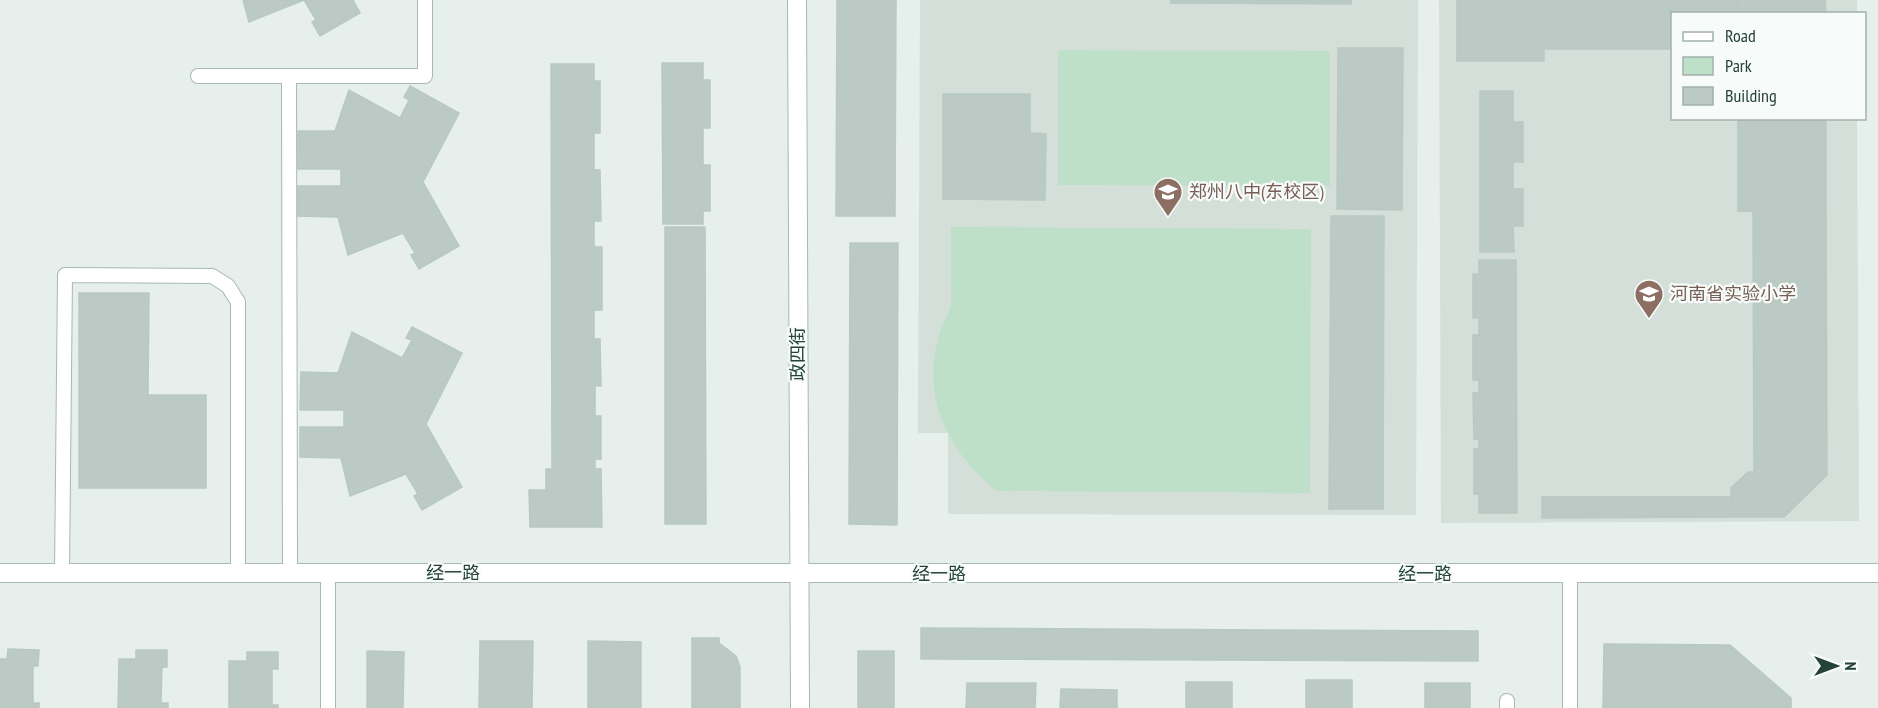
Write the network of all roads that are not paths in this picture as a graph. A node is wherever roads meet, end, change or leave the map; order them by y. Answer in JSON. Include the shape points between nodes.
{"nodes":[{"id":1,"x":425,"y":0,"type":"edge"},
{"id":2,"x":797,"y":0,"type":"edge"},
{"id":3,"x":198,"y":76,"type":"dead end"},
{"id":4,"x":289,"y":76,"type":"junction"},
{"id":5,"x":0,"y":573,"type":"edge"},
{"id":6,"x":62,"y":573,"type":"junction"},
{"id":7,"x":238,"y":573,"type":"junction"},
{"id":8,"x":290,"y":573,"type":"junction"},
{"id":9,"x":328,"y":573,"type":"junction"},
{"id":10,"x":1878,"y":573,"type":"edge"},
{"id":11,"x":800,"y":574,"type":"junction"},
{"id":12,"x":1570,"y":574,"type":"junction"},
{"id":13,"x":328,"y":708,"type":"edge"},
{"id":14,"x":800,"y":708,"type":"edge"},
{"id":15,"x":1570,"y":708,"type":"edge"}],
"edges":[{"from":1,"to":4,"type":"lane","via":[[425,76]]},
{"from":2,"to":11,"type":"street","name":"政四街"},
{"from":3,"to":4,"type":"lane"},
{"from":4,"to":8,"type":"lane"},
{"from":5,"to":6,"type":"street","name":"经一路"},
{"from":6,"to":7,"type":"street","name":"经一路"},
{"from":6,"to":7,"type":"lane","via":[[65,275],[212,276],[228,286],[238,302]]},
{"from":7,"to":8,"type":"street","name":"经一路"},
{"from":8,"to":9,"type":"street","name":"经一路"},
{"from":9,"to":11,"type":"street","name":"经一路"},
{"from":9,"to":13,"type":"lane"},
{"from":10,"to":12,"type":"street","name":"经一路"},
{"from":11,"to":12,"type":"street","name":"经一路"},
{"from":11,"to":14,"type":"street","name":"政四街"},
{"from":12,"to":15,"type":"lane"}]}
